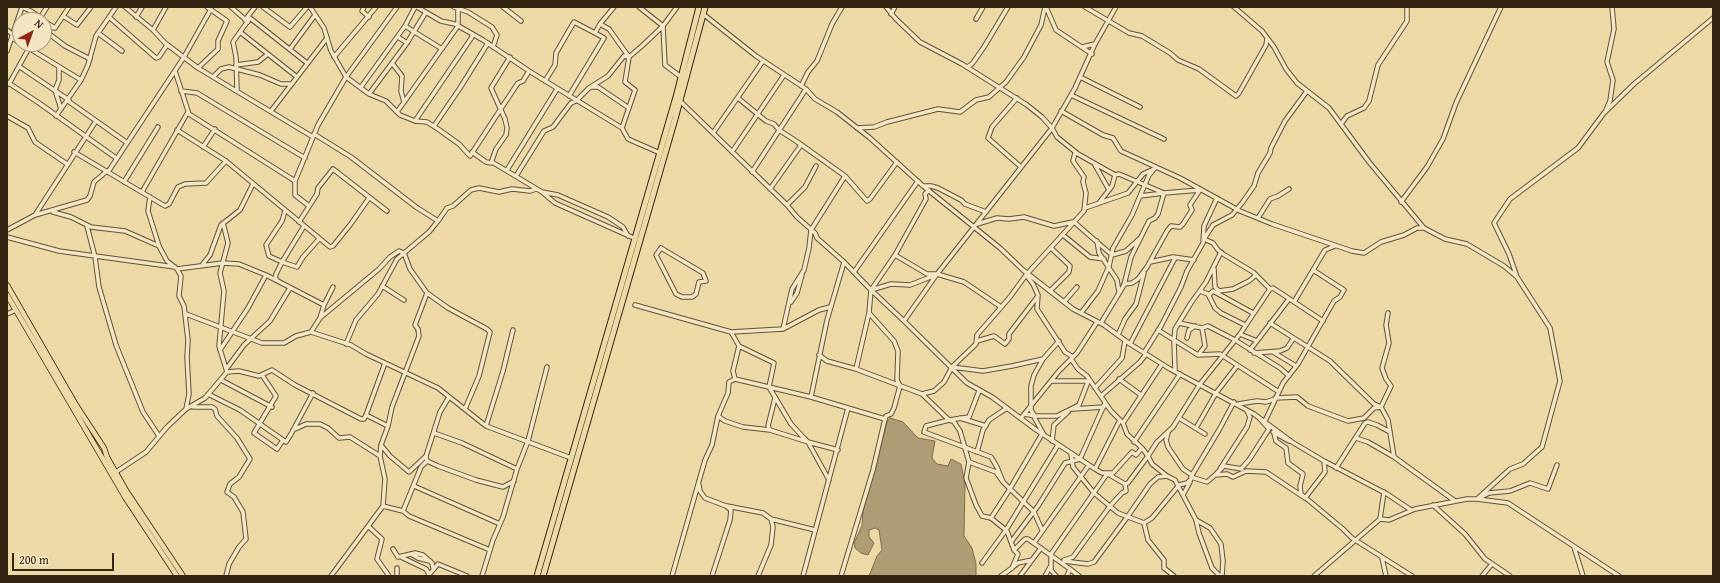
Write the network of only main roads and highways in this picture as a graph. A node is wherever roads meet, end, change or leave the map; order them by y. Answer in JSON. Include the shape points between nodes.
{"nodes":[{"id":1,"x":699,"y":7,"type":"edge"},
{"id":2,"x":704,"y":7,"type":"edge"},
{"id":3,"x":637,"y":239,"type":"junction"},
{"id":4,"x":7,"y":285,"type":"edge"},
{"id":5,"x":7,"y":295,"type":"edge"},
{"id":6,"x":569,"y":475,"type":"junction"},
{"id":7,"x":177,"y":576,"type":"edge"},
{"id":8,"x":183,"y":576,"type":"edge"},
{"id":9,"x":537,"y":576,"type":"edge"},
{"id":10,"x":543,"y":576,"type":"edge"}],
"edges":[{"from":1,"to":3,"type":"highway"},
{"from":2,"to":3,"type":"highway","via":[[680,101]]},
{"from":3,"to":6,"type":"highway"},
{"from":3,"to":6,"type":"highway","via":[[571,458]]},
{"from":4,"to":8,"type":"main road","via":[[116,472],[160,544]]},
{"from":5,"to":7,"type":"main road","via":[[124,497]]},
{"from":6,"to":9,"type":"highway"},
{"from":6,"to":10,"type":"highway"}]}
